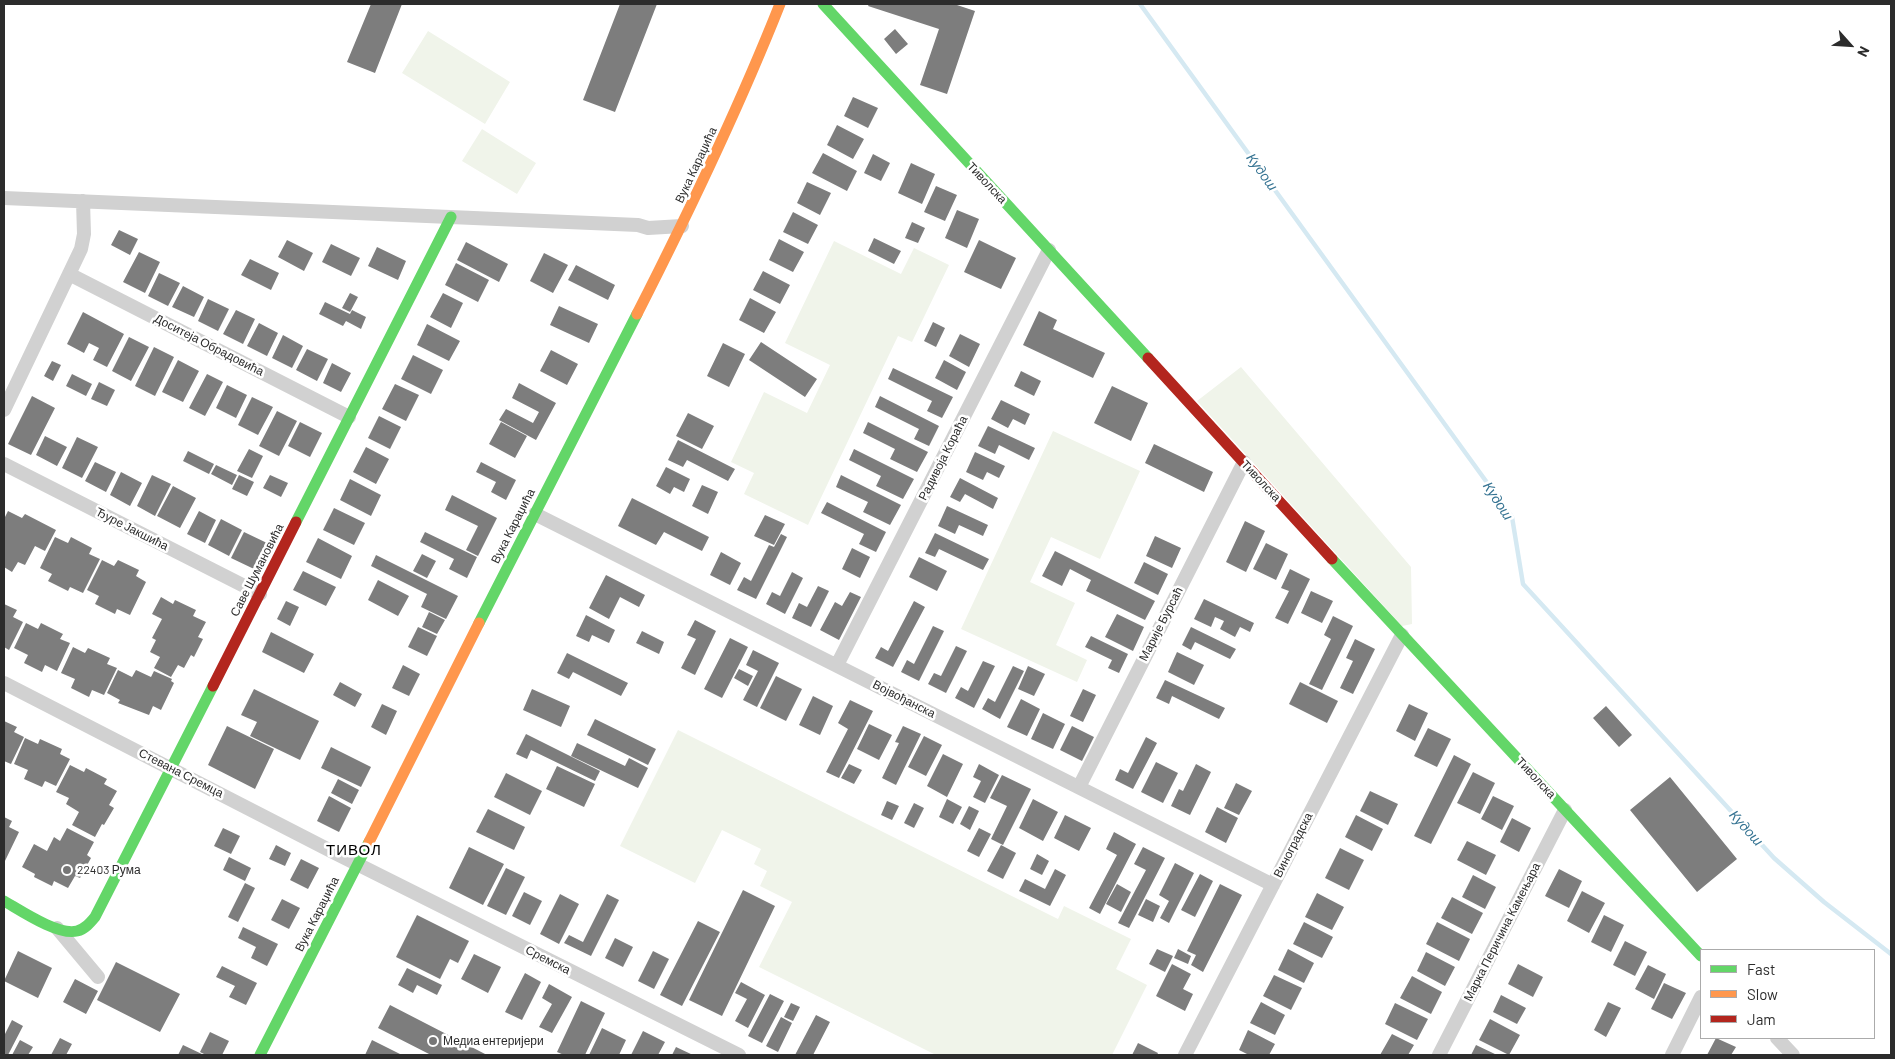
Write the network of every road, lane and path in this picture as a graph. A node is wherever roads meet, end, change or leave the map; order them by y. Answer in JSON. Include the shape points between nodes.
{"nodes":[{"id":1,"x":780,"y":4,"type":"edge"},
{"id":2,"x":823,"y":4,"type":"edge"},
{"id":3,"x":4,"y":198,"type":"edge"},
{"id":4,"x":83,"y":202,"type":"junction"},
{"id":5,"x":451,"y":217,"type":"junction"},
{"id":6,"x":682,"y":226,"type":"junction"},
{"id":7,"x":1049,"y":250,"type":"junction"},
{"id":8,"x":69,"y":274,"type":"junction"},
{"id":9,"x":4,"y":410,"type":"edge"},
{"id":10,"x":349,"y":417,"type":"junction"},
{"id":11,"x":1244,"y":462,"type":"junction"},
{"id":12,"x":4,"y":464,"type":"edge"},
{"id":13,"x":534,"y":514,"type":"junction"},
{"id":14,"x":260,"y":594,"type":"junction"},
{"id":15,"x":1402,"y":634,"type":"junction"},
{"id":16,"x":837,"y":665,"type":"junction"},
{"id":17,"x":4,"y":683,"type":"edge"},
{"id":18,"x":171,"y":768,"type":"junction"},
{"id":19,"x":1079,"y":786,"type":"junction"},
{"id":20,"x":1565,"y":810,"type":"junction"},
{"id":21,"x":357,"y":864,"type":"junction"},
{"id":22,"x":1273,"y":885,"type":"junction"},
{"id":23,"x":4,"y":901,"type":"edge"},
{"id":24,"x":57,"y":928,"type":"junction"},
{"id":25,"x":1700,"y":955,"type":"edge"},
{"id":26,"x":98,"y":977,"type":"dead end"},
{"id":27,"x":1700,"y":999,"type":"edge"},
{"id":28,"x":1778,"y":1039,"type":"edge"},
{"id":29,"x":260,"y":1055,"type":"edge"},
{"id":30,"x":740,"y":1055,"type":"edge"},
{"id":31,"x":1185,"y":1055,"type":"edge"},
{"id":32,"x":1439,"y":1055,"type":"edge"},
{"id":33,"x":1672,"y":1055,"type":"edge"},
{"id":34,"x":1793,"y":1055,"type":"edge"}],
"edges":[{"from":1,"to":6,"type":"street","name":"Вука Караџића","via":[[740,103]]},
{"from":2,"to":7,"type":"street","name":"Тиволска"},
{"from":3,"to":4,"type":"street"},
{"from":4,"to":5,"type":"street"},
{"from":4,"to":8,"type":"street","via":[[84,234]]},
{"from":5,"to":6,"type":"street","via":[[648,228]]},
{"from":5,"to":10,"type":"street","name":"Саве Шумановића"},
{"from":6,"to":13,"type":"street","name":"Вука Караџића"},
{"from":7,"to":11,"type":"street","name":"Тиволска"},
{"from":7,"to":16,"type":"street","name":"Радивоја Кораћа"},
{"from":8,"to":9,"type":"street"},
{"from":8,"to":10,"type":"street","name":"Доситеја Обрадовића"},
{"from":10,"to":14,"type":"street","name":"Саве Шумановића"},
{"from":11,"to":15,"type":"street","name":"Тиволска"},
{"from":11,"to":19,"type":"street","name":"Марије Бурсаћ"},
{"from":12,"to":14,"type":"street","name":"Ђуре Јакшића"},
{"from":13,"to":16,"type":"street","name":"Војвођанска"},
{"from":13,"to":21,"type":"street","name":"Вука Караџића"},
{"from":14,"to":18,"type":"street","name":"Саве Шумановића"},
{"from":15,"to":20,"type":"street","name":"Тиволска"},
{"from":15,"to":22,"type":"street","name":"Виноградска"},
{"from":16,"to":19,"type":"street","name":"Војвођанска"},
{"from":17,"to":18,"type":"street","name":"Стевана Сремца"},
{"from":18,"to":21,"type":"street","name":"Стевана Сремца"},
{"from":18,"to":24,"type":"street","name":"Саве Шумановића","via":[[90,925],[82,930],[66,932]]},
{"from":19,"to":22,"type":"street","name":"Војвођанска"},
{"from":20,"to":25,"type":"street","name":"Тиволска"},
{"from":20,"to":32,"type":"street","name":"Марка Перичина Камењара"},
{"from":21,"to":29,"type":"street","name":"Вука Караџића"},
{"from":21,"to":30,"type":"street","name":"Сремска"},
{"from":22,"to":31,"type":"street","name":"Виноградска"},
{"from":23,"to":24,"type":"street"},
{"from":24,"to":26,"type":"street"},
{"from":27,"to":33,"type":"street"},
{"from":28,"to":34,"type":"street"}]}
